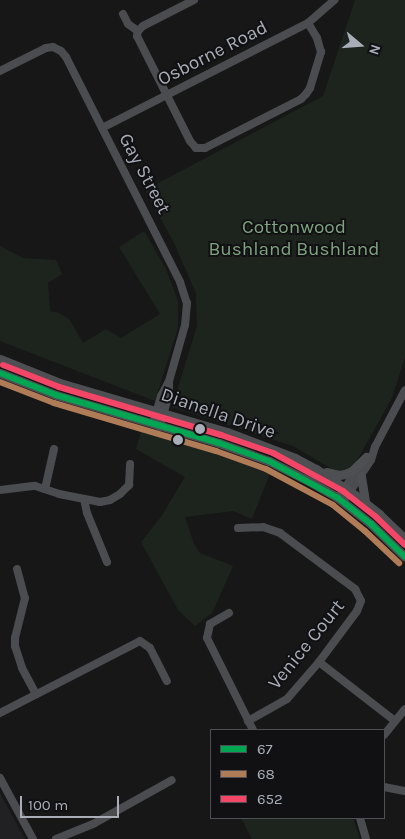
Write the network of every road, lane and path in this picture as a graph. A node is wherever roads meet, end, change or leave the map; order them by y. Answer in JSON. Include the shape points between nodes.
{"nodes":[{"id":1,"x":194,"y":0,"type":"edge"},
{"id":2,"x":334,"y":0,"type":"edge"},
{"id":3,"x":123,"y":14,"type":"dead end"},
{"id":4,"x":308,"y":23,"type":"junction"},
{"id":5,"x":138,"y":31,"type":"junction"},
{"id":6,"x":0,"y":71,"type":"edge"},
{"id":7,"x":166,"y":96,"type":"junction"},
{"id":8,"x":102,"y":128,"type":"junction"},
{"id":9,"x":0,"y":359,"type":"edge"},
{"id":10,"x":0,"y":373,"type":"edge"},
{"id":11,"x":405,"y":390,"type":"edge"},
{"id":12,"x":161,"y":412,"type":"junction"},
{"id":13,"x":156,"y":425,"type":"junction"},
{"id":14,"x":375,"y":447,"type":"junction"},
{"id":15,"x":54,"y":449,"type":"dead end"},
{"id":16,"x":366,"y":457,"type":"junction"},
{"id":17,"x":130,"y":464,"type":"dead end"},
{"id":18,"x":316,"y":469,"type":"junction"},
{"id":19,"x":361,"y":476,"type":"junction"},
{"id":20,"x":45,"y":489,"type":"junction"},
{"id":21,"x":0,"y":490,"type":"edge"},
{"id":22,"x":347,"y":490,"type":"junction"},
{"id":23,"x":84,"y":499,"type":"junction"},
{"id":24,"x":340,"y":500,"type":"junction"},
{"id":25,"x":365,"y":502,"type":"junction"},
{"id":26,"x":238,"y":528,"type":"dead end"},
{"id":27,"x":405,"y":539,"type":"edge"},
{"id":28,"x":405,"y":557,"type":"edge"},
{"id":29,"x":107,"y":562,"type":"dead end"},
{"id":30,"x":16,"y":569,"type":"dead end"},
{"id":31,"x":229,"y":613,"type":"dead end"},
{"id":32,"x":318,"y":662,"type":"junction"},
{"id":33,"x":167,"y":681,"type":"dead end"},
{"id":34,"x":36,"y":694,"type":"junction"},
{"id":35,"x":405,"y":709,"type":"edge"},
{"id":36,"x":0,"y":713,"type":"edge"},
{"id":37,"x":248,"y":721,"type":"junction"},
{"id":38,"x":395,"y":721,"type":"junction"},
{"id":39,"x":252,"y":729,"type":"edge"},
{"id":40,"x":385,"y":734,"type":"edge"},
{"id":41,"x":0,"y":778,"type":"edge"},
{"id":42,"x":172,"y":780,"type":"dead end"},
{"id":43,"x":385,"y":788,"type":"edge"},
{"id":44,"x":405,"y":791,"type":"edge"},
{"id":45,"x":360,"y":819,"type":"edge"},
{"id":46,"x":33,"y":839,"type":"edge"},
{"id":47,"x":56,"y":839,"type":"edge"},
{"id":48,"x":366,"y":839,"type":"edge"}],
"edges":[{"from":1,"to":5,"type":"street"},
{"from":2,"to":4,"type":"street","name":"Osborne Road"},
{"from":3,"to":5,"type":"street","via":[[128,24]]},
{"from":4,"to":7,"type":"street","name":"Osborne Road"},
{"from":4,"to":7,"type":"street","via":[[321,52],[306,94],[205,148],[196,148],[190,141]]},
{"from":5,"to":7,"type":"street","via":[[138,40]]},
{"from":6,"to":8,"type":"street","name":"Gay Street","via":[[46,48],[61,51]]},
{"from":7,"to":8,"type":"street","name":"Osborne Road"},
{"from":8,"to":12,"type":"street","name":"Gay Street","via":[[167,252],[187,303],[185,326]]},
{"from":9,"to":12,"type":"main road","name":"Dianella Drive","via":[[60,383]]},
{"from":10,"to":13,"type":"main road","name":"Dianella Drive","via":[[56,395]]},
{"from":11,"to":14,"type":"street"},
{"from":12,"to":13,"type":"street","name":"Gay Street"},
{"from":12,"to":18,"type":"main road","name":"Dianella Drive","via":[[270,448]]},
{"from":13,"to":24,"type":"main road","name":"Dianella Drive","via":[[268,461]]},
{"from":14,"to":16,"type":"street"},
{"from":14,"to":19,"type":"street"},
{"from":15,"to":20,"type":"street"},
{"from":16,"to":18,"type":"main road","via":[[345,474]]},
{"from":16,"to":22,"type":"street"},
{"from":17,"to":23,"type":"street","via":[[129,485],[120,494],[100,502]]},
{"from":18,"to":22,"type":"main road","name":"Dianella Drive"},
{"from":19,"to":22,"type":"street"},
{"from":19,"to":25,"type":"main road"},
{"from":20,"to":21,"type":"street","via":[[35,486]]},
{"from":20,"to":23,"type":"street"},
{"from":22,"to":24,"type":"street"},
{"from":22,"to":25,"type":"main road","name":"Dianella Drive"},
{"from":23,"to":29,"type":"street"},
{"from":24,"to":28,"type":"main road","name":"Dianella Drive"},
{"from":25,"to":27,"type":"main road","name":"Dianella Drive"},
{"from":26,"to":32,"type":"street","name":"Venice Court","via":[[263,527],[280,533],[355,589],[361,601],[357,611]]},
{"from":30,"to":34,"type":"street","via":[[25,598],[15,646]]},
{"from":31,"to":37,"type":"street","via":[[210,624],[206,638]]},
{"from":32,"to":37,"type":"street","name":"Venice Court","via":[[287,699]]},
{"from":32,"to":38,"type":"street"},
{"from":33,"to":34,"type":"street","via":[[150,648],[140,641]]},
{"from":34,"to":36,"type":"street"},
{"from":35,"to":38,"type":"street"},
{"from":37,"to":39,"type":"street"},
{"from":38,"to":40,"type":"street"},
{"from":41,"to":46,"type":"street"},
{"from":42,"to":47,"type":"street","via":[[93,824]]},
{"from":43,"to":44,"type":"street"},
{"from":45,"to":48,"type":"street"}]}
